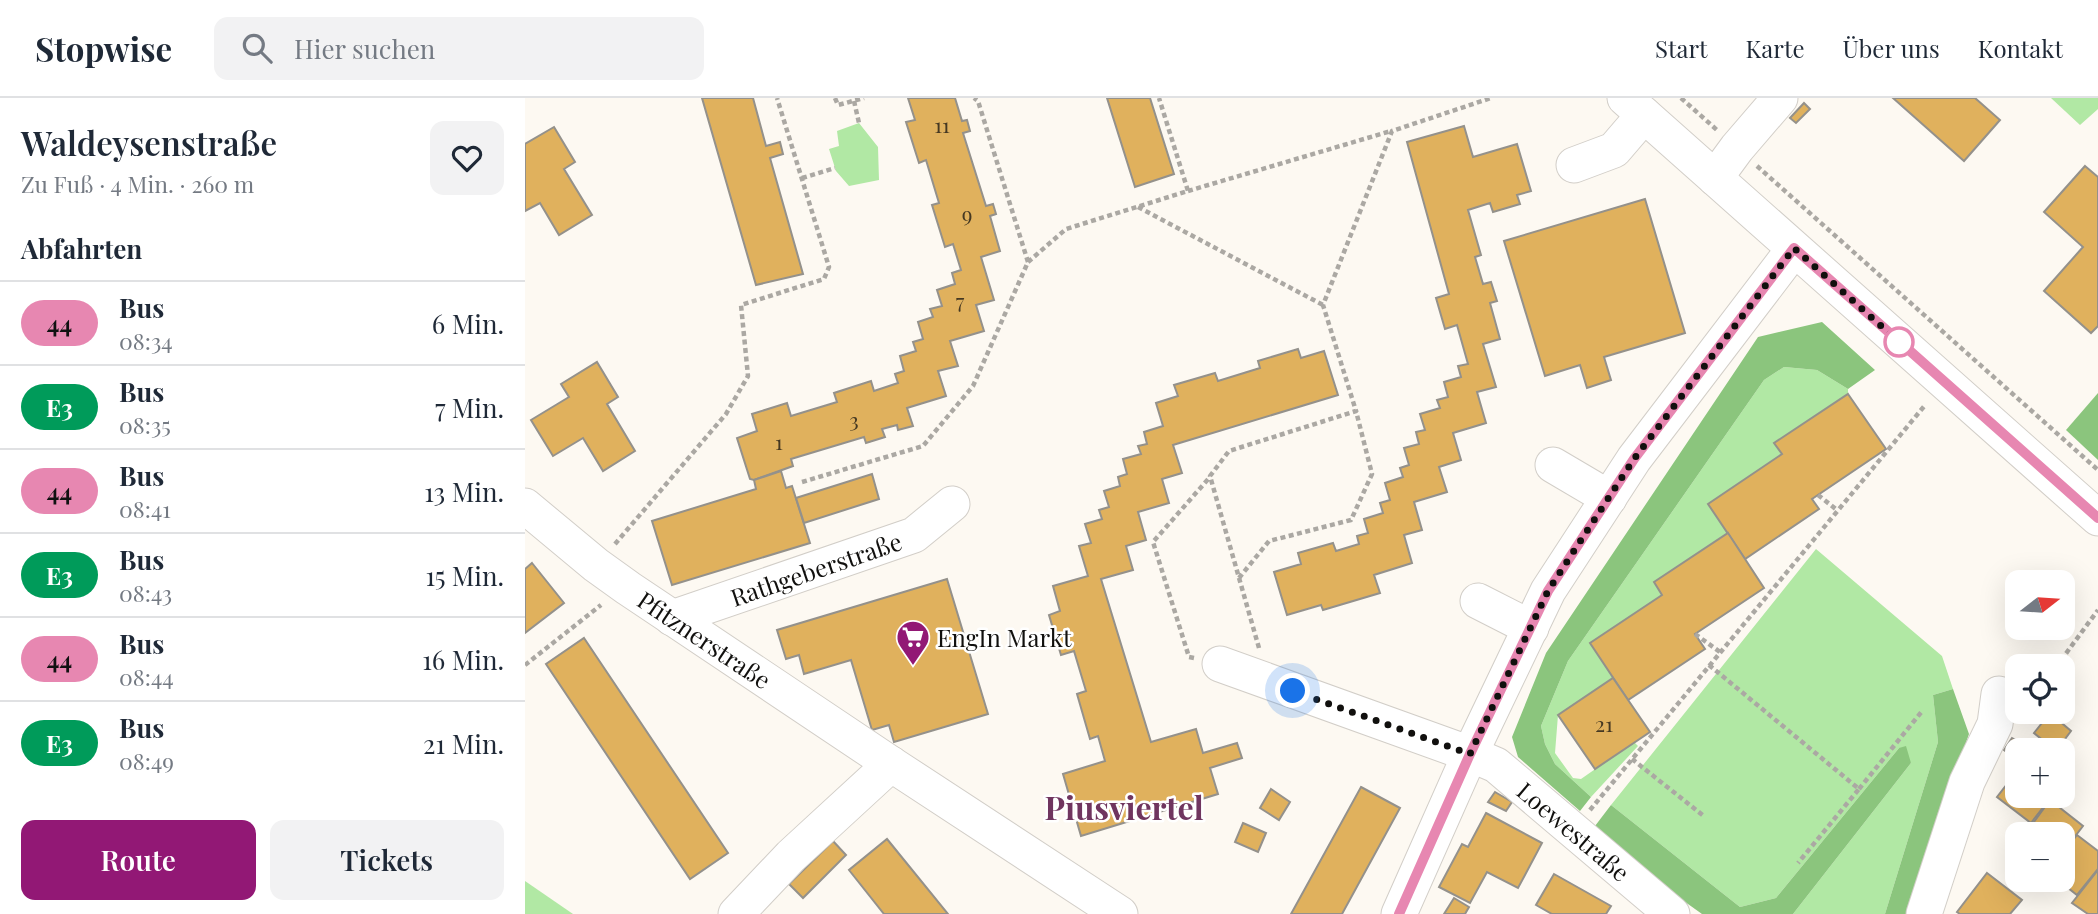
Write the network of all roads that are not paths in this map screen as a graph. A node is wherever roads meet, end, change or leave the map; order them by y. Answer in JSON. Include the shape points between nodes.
{"nodes":[{"id":1,"x":1780,"y":98,"type":"edge"},
{"id":2,"x":1634,"y":106,"type":"edge"},
{"id":3,"x":1574,"y":165,"type":"dead end"},
{"id":4,"x":1715,"y":178,"type":"junction"},
{"id":5,"x":1794,"y":248,"type":"junction"},
{"id":6,"x":1553,"y":465,"type":"dead end"},
{"id":7,"x":1609,"y":498,"type":"junction"},
{"id":8,"x":952,"y":505,"type":"dead end"},
{"id":9,"x":525,"y":506,"type":"edge"},
{"id":10,"x":2098,"y":518,"type":"edge"},
{"id":11,"x":1478,"y":601,"type":"dead end"},
{"id":12,"x":672,"y":618,"type":"junction"},
{"id":13,"x":1531,"y":628,"type":"junction"},
{"id":14,"x":1220,"y":664,"type":"road end"},
{"id":15,"x":1999,"y":694,"type":"dead end"},
{"id":16,"x":1470,"y":754,"type":"junction"},
{"id":17,"x":891,"y":764,"type":"junction"},
{"id":18,"x":1110,"y":911,"type":"edge"},
{"id":19,"x":736,"y":914,"type":"edge"},
{"id":20,"x":1399,"y":914,"type":"edge"},
{"id":21,"x":1671,"y":914,"type":"edge"},
{"id":22,"x":1924,"y":914,"type":"edge"}],
"edges":[{"from":1,"to":4,"type":"street"},
{"from":2,"to":3,"type":"street","via":[[1614,150]]},
{"from":2,"to":4,"type":"street"},
{"from":4,"to":5,"type":"street"},
{"from":5,"to":7,"type":"street"},
{"from":5,"to":10,"type":"street"},
{"from":6,"to":7,"type":"street"},
{"from":7,"to":13,"type":"street","via":[[1548,591]]},
{"from":8,"to":12,"type":"street","name":"Rathgeberstraße","via":[[914,535]]},
{"from":9,"to":12,"type":"street","name":"Pfitznerstraße","via":[[596,565]]},
{"from":11,"to":13,"type":"street"},
{"from":12,"to":17,"type":"street","name":"Pfitznerstraße"},
{"from":13,"to":16,"type":"street"},
{"from":14,"to":16,"type":"street","name":"Loewestraße"},
{"from":15,"to":22,"type":"street","via":[[1995,724],[1967,782]]},
{"from":16,"to":20,"type":"street"},
{"from":16,"to":21,"type":"street","name":"Loewestraße","via":[[1496,765]]},
{"from":17,"to":18,"type":"street","name":"Pfitznerstraße"},
{"from":17,"to":19,"type":"street"}]}
